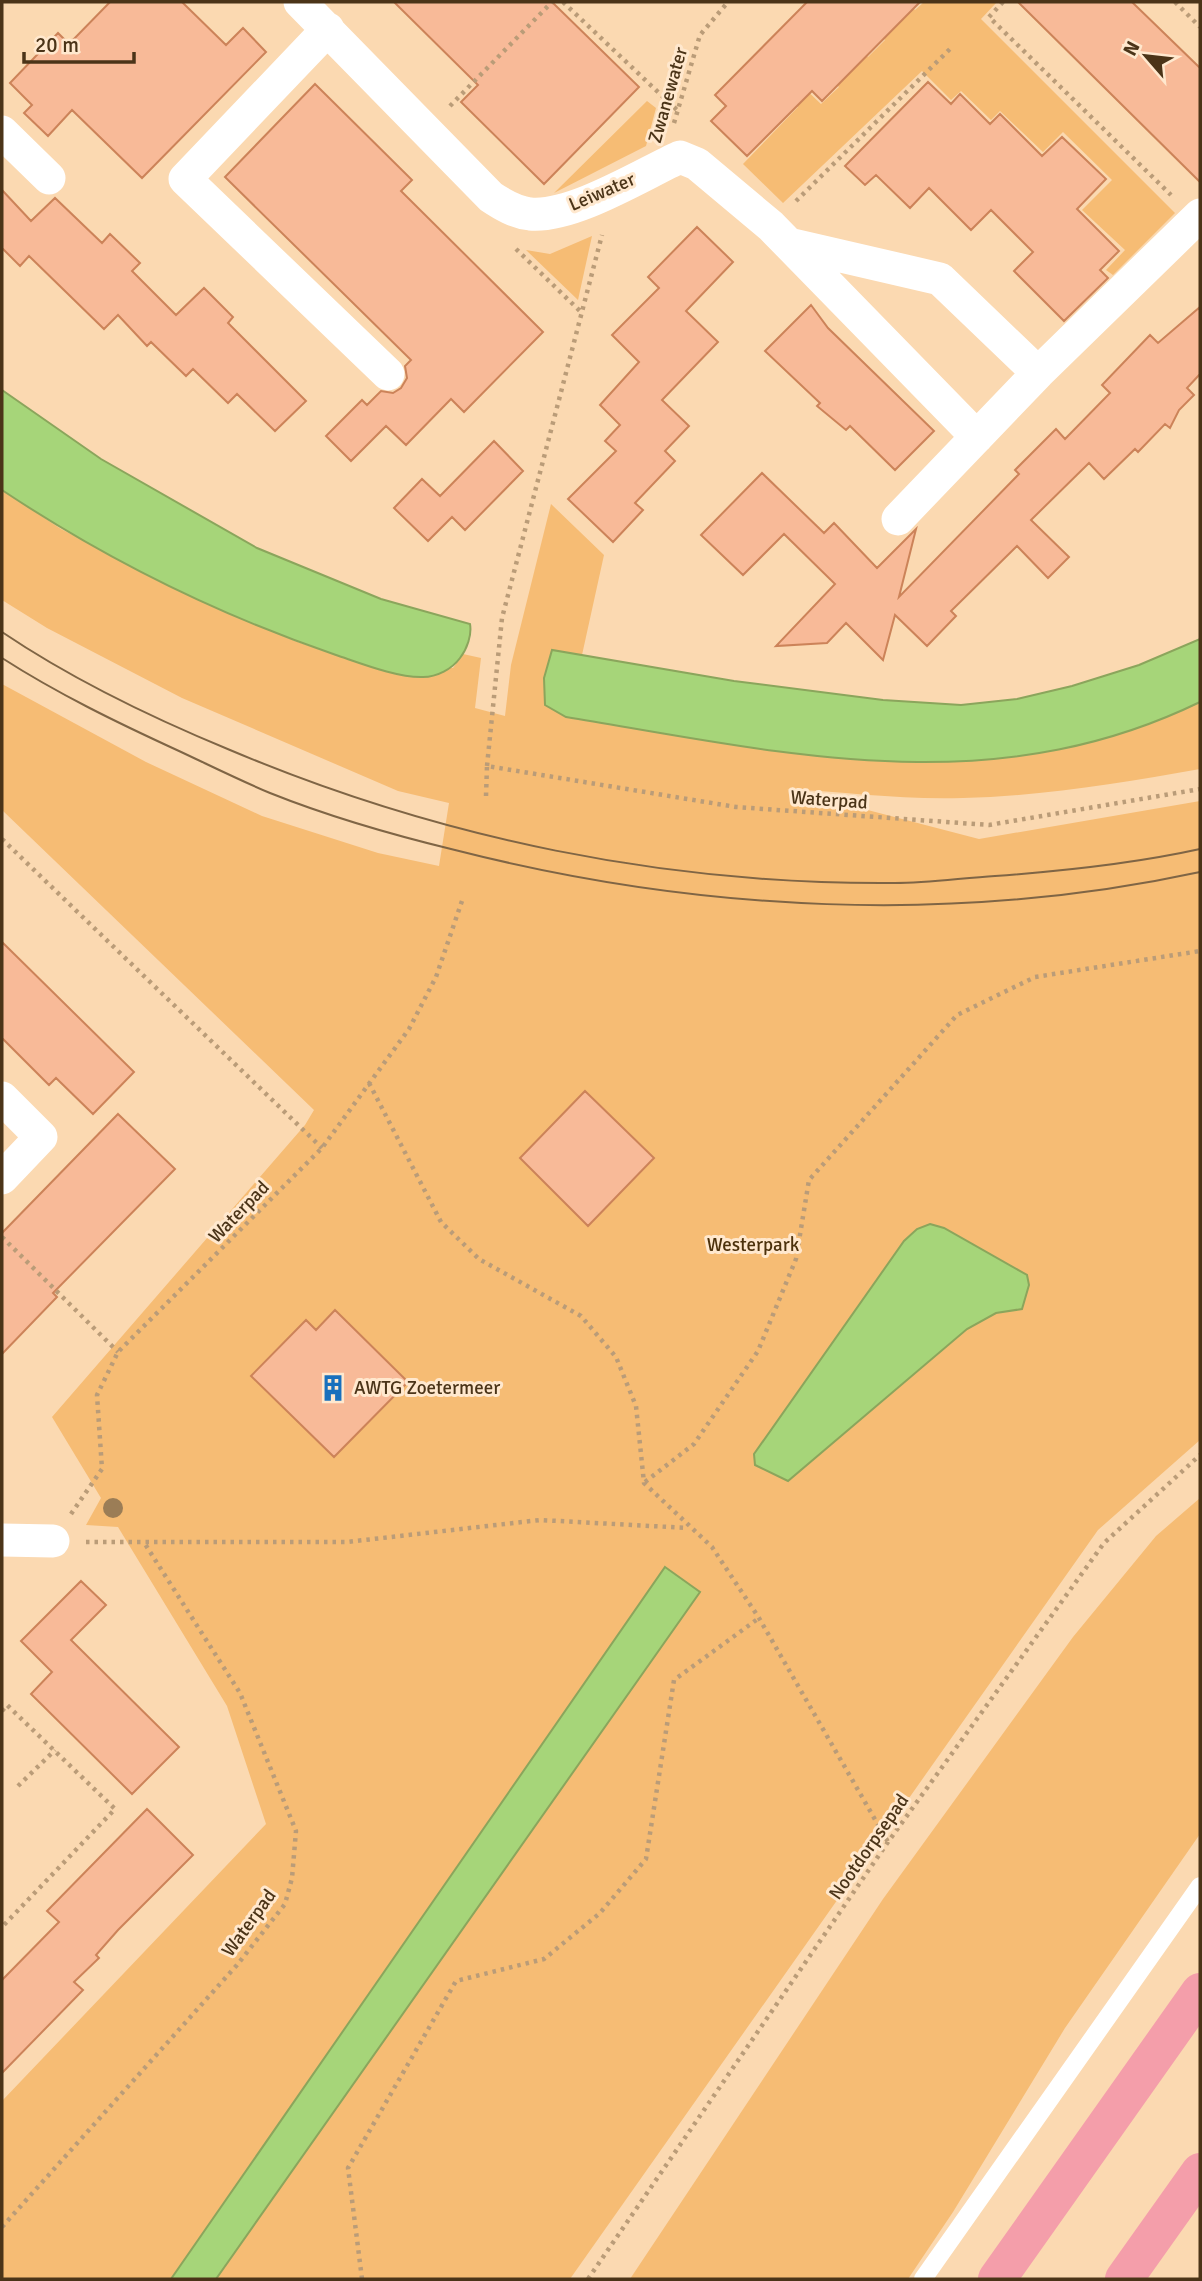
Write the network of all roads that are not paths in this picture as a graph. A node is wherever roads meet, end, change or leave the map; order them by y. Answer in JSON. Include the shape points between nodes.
{"nodes":[{"id":1,"x":300,"y":2,"type":"edge"},
{"id":2,"x":328,"y":30,"type":"junction"},
{"id":3,"x":2,"y":132,"type":"edge"},
{"id":4,"x":49,"y":178,"type":"dead end"},
{"id":5,"x":1198,"y":218,"type":"edge"},
{"id":6,"x":780,"y":235,"type":"junction"},
{"id":7,"x":1038,"y":373,"type":"junction"},
{"id":8,"x":388,"y":374,"type":"dead end"},
{"id":9,"x":977,"y":436,"type":"junction"},
{"id":10,"x":898,"y":519,"type":"dead end"},
{"id":11,"x":2,"y":1098,"type":"edge"},
{"id":12,"x":2,"y":1178,"type":"edge"},
{"id":13,"x":2,"y":1540,"type":"edge"},
{"id":14,"x":53,"y":1541,"type":"road end"},
{"id":15,"x":1200,"y":1886,"type":"edge"},
{"id":16,"x":1200,"y":1992,"type":"edge"},
{"id":17,"x":1200,"y":2172,"type":"edge"},
{"id":18,"x":923,"y":2279,"type":"edge"},
{"id":19,"x":997,"y":2279,"type":"edge"},
{"id":20,"x":1124,"y":2279,"type":"edge"}],
"edges":[{"from":1,"to":2,"type":"street","name":"Leiwater"},
{"from":2,"to":6,"type":"street","name":"Leiwater","via":[[491,197],[508,208],[531,214],[592,200],[680,157],[697,163]]},
{"from":2,"to":8,"type":"street","via":[[185,179]]},
{"from":3,"to":4,"type":"street"},
{"from":5,"to":7,"type":"street"},
{"from":6,"to":7,"type":"street","name":"Leiwater","via":[[940,279]]},
{"from":6,"to":9,"type":"street","name":"Leiwater"},
{"from":7,"to":9,"type":"street"},
{"from":9,"to":10,"type":"street"},
{"from":11,"to":12,"type":"street","via":[[41,1137]]},
{"from":13,"to":14,"type":"street"},
{"from":15,"to":18,"type":"lane"},
{"from":16,"to":19,"type":"highway"},
{"from":17,"to":20,"type":"highway"}]}
